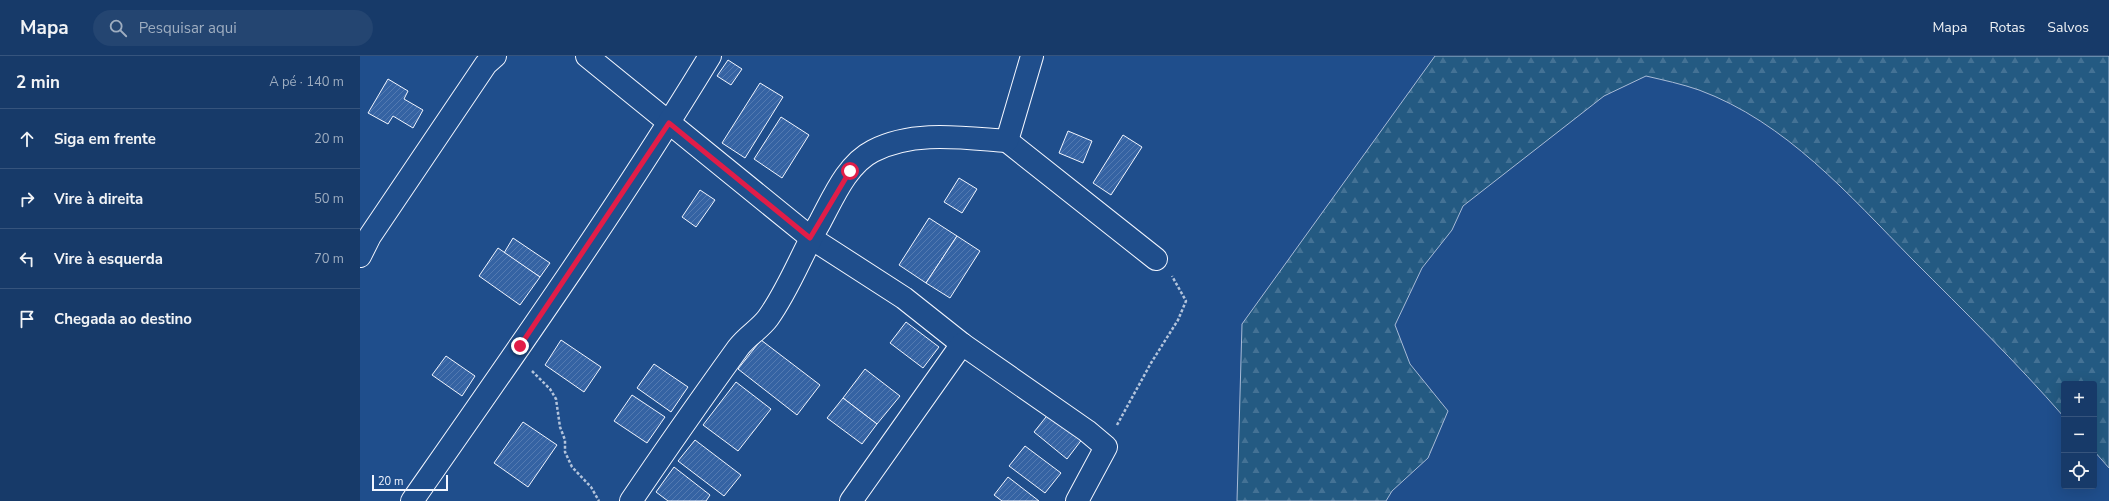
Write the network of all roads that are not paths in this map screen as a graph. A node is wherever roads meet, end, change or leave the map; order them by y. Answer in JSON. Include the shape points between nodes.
{"nodes":[{"id":1,"x":495,"y":56,"type":"edge"},
{"id":2,"x":588,"y":56,"type":"edge"},
{"id":3,"x":710,"y":56,"type":"edge"},
{"id":4,"x":1032,"y":56,"type":"edge"},
{"id":5,"x":669,"y":123,"type":"junction"},
{"id":6,"x":1007,"y":141,"type":"junction"},
{"id":7,"x":810,"y":238,"type":"junction"},
{"id":8,"x":360,"y":256,"type":"edge"},
{"id":9,"x":1156,"y":259,"type":"road end"},
{"id":10,"x":962,"y":344,"type":"junction"},
{"id":11,"x":412,"y":501,"type":"edge"},
{"id":12,"x":631,"y":501,"type":"edge"},
{"id":13,"x":851,"y":501,"type":"edge"},
{"id":14,"x":1077,"y":501,"type":"edge"}],
"edges":[{"from":1,"to":8,"type":"street","via":[[486,64],[370,236]]},
{"from":2,"to":5,"type":"street"},
{"from":3,"to":5,"type":"street"},
{"from":4,"to":6,"type":"street"},
{"from":5,"to":7,"type":"street"},
{"from":5,"to":11,"type":"street","via":[[520,346]]},
{"from":6,"to":7,"type":"street","via":[[930,137],[890,144],[872,151],[850,171]]},
{"from":6,"to":9,"type":"street"},
{"from":7,"to":10,"type":"street","via":[[904,298]]},
{"from":7,"to":12,"type":"street","via":[[768,318],[739,347]]},
{"from":10,"to":13,"type":"street"},
{"from":10,"to":14,"type":"street","via":[[1106,447]]}]}
